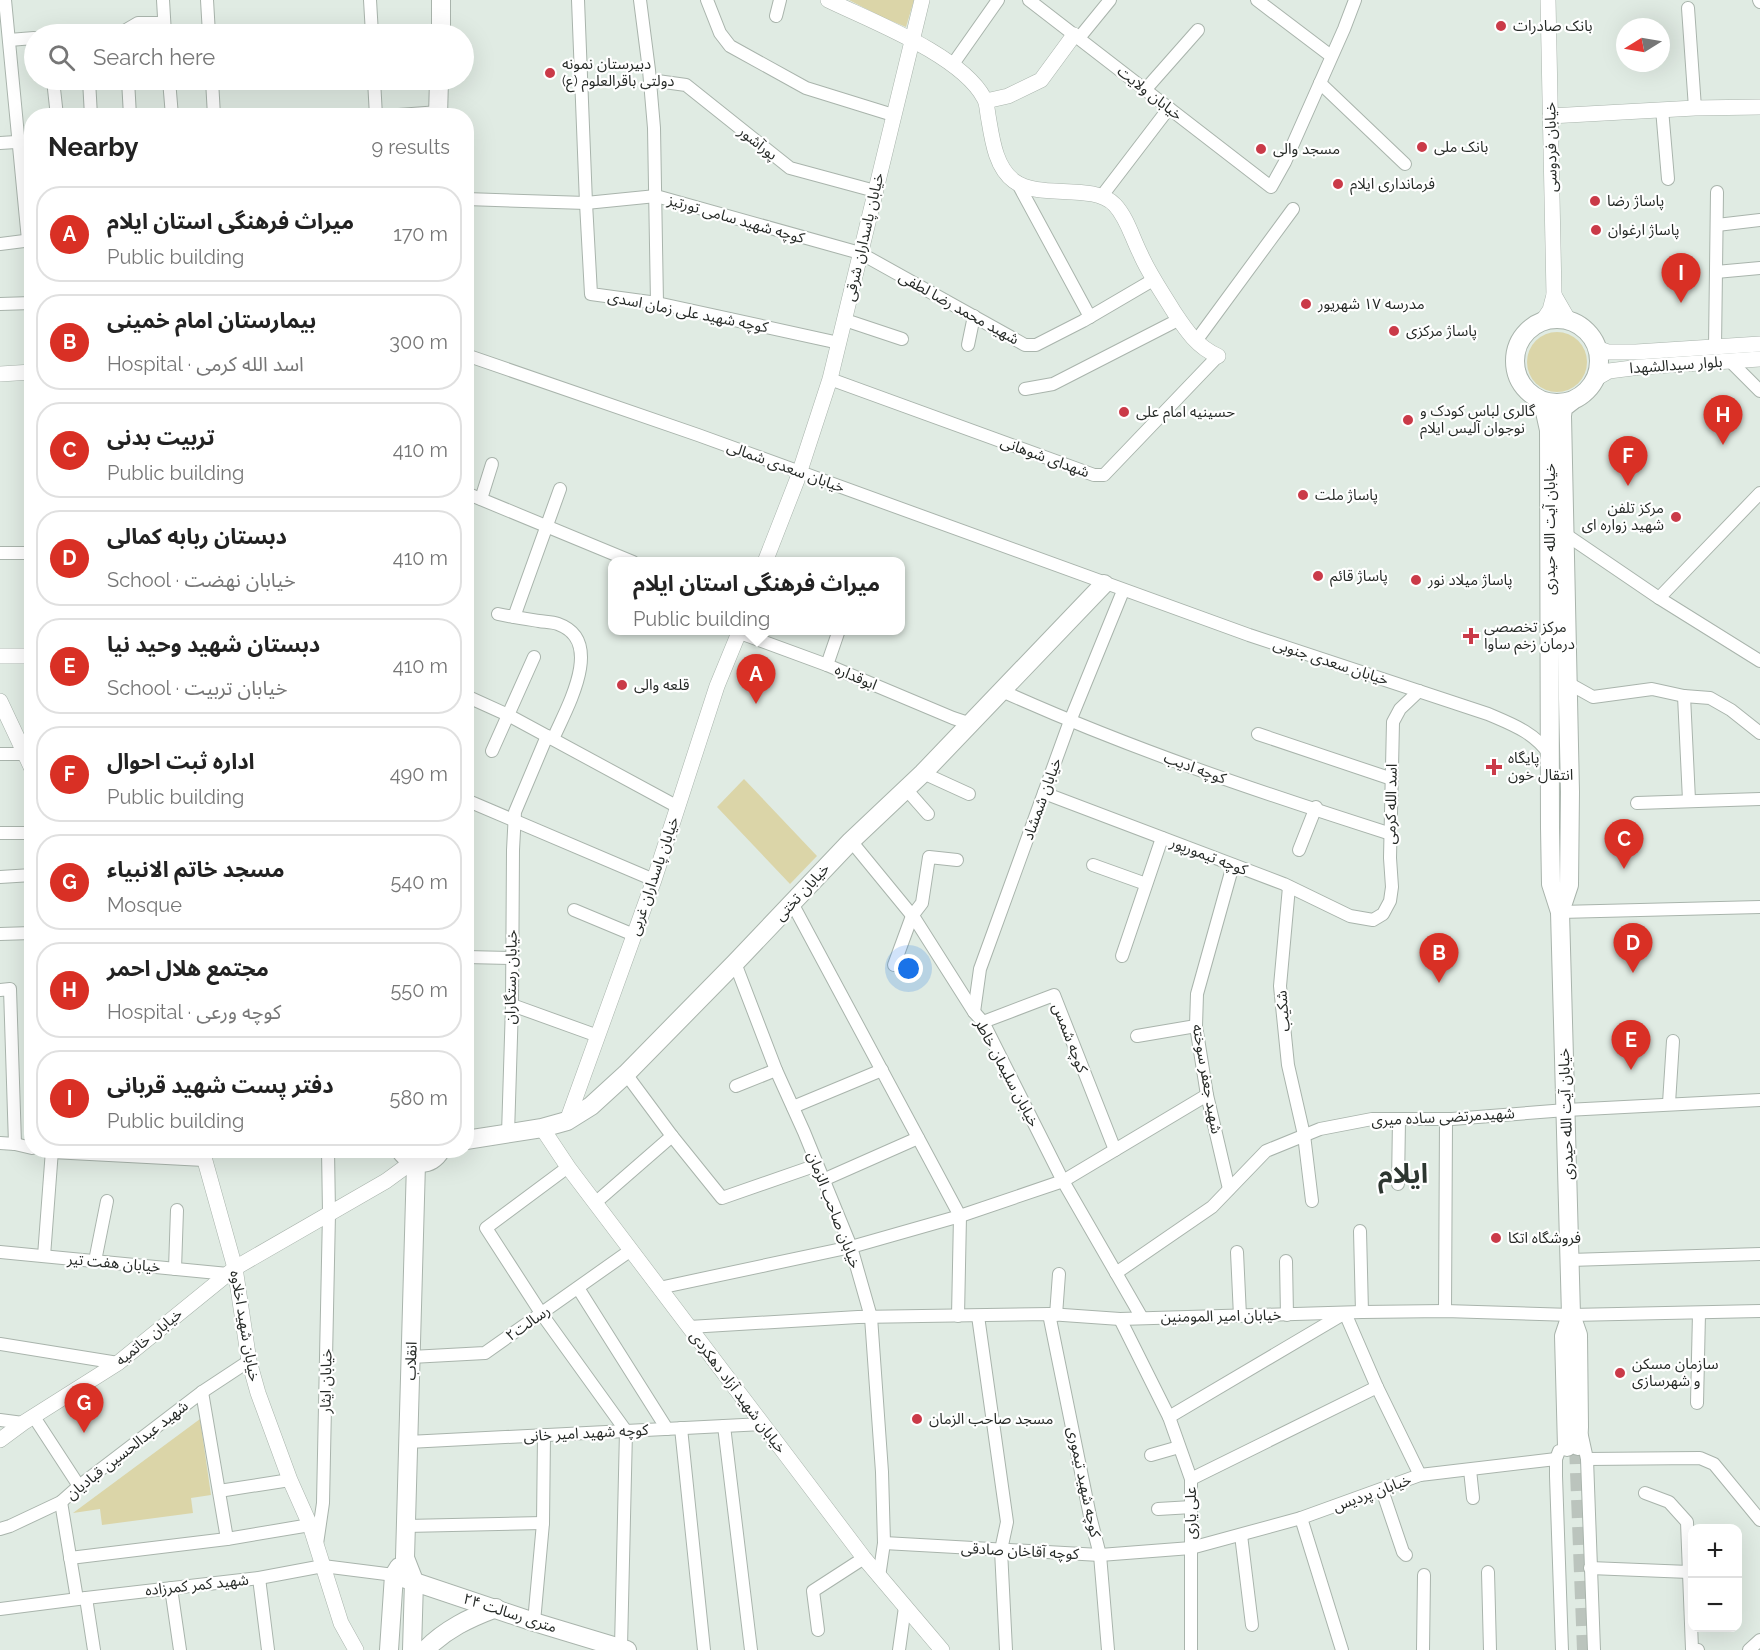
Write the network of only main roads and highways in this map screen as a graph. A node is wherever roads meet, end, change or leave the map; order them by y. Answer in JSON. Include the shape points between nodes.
{"nodes":[{"id":1,"x":441,"y":0,"type":"edge"},
{"id":2,"x":441,"y":24,"type":"edge"},
{"id":3,"x":439,"y":90,"type":"edge"},
{"id":4,"x":438,"y":108,"type":"edge"},
{"id":5,"x":1536,"y":398,"type":"junction"},
{"id":6,"x":1572,"y":401,"type":"junction"},
{"id":7,"x":1556,"y":439,"type":"junction"},
{"id":8,"x":1104,"y":584,"type":"road end"},
{"id":9,"x":1560,"y":912,"type":"junction"},
{"id":10,"x":474,"y":1139,"type":"edge"},
{"id":11,"x":435,"y":1158,"type":"edge"},
{"id":12,"x":409,"y":1159,"type":"edge"},
{"id":13,"x":1572,"y":1453,"type":"tunnel mouth"},
{"id":14,"x":405,"y":1558,"type":"junction"},
{"id":15,"x":394,"y":1575,"type":"junction"},
{"id":16,"x":414,"y":1581,"type":"junction"},
{"id":17,"x":496,"y":1608,"type":"junction"},
{"id":18,"x":616,"y":1648,"type":"edge"},
{"id":19,"x":389,"y":1650,"type":"edge"},
{"id":20,"x":412,"y":1650,"type":"edge"},
{"id":21,"x":425,"y":1650,"type":"edge"}],
"edges":[{"from":1,"to":2,"type":"main road"},
{"from":3,"to":4,"type":"main road"},
{"from":5,"to":6,"type":"main road","via":[[1548,403]]},
{"from":5,"to":6,"type":"main road","via":[[1518,379],[1515,353],[1529,329],[1556,319],[1569,321],[1591,336],[1599,358],[1595,379],[1582,396]]},
{"from":5,"to":7,"type":"main road","name":"خیابان آیت الله حیدری"},
{"from":6,"to":7,"type":"main road","name":"خیابان آیت الله حیدری","via":[[1563,408]]},
{"from":7,"to":9,"type":"main road","name":"خیابان آیت الله حیدری","via":[[1549,754],[1551,884]]},
{"from":7,"to":9,"type":"main road","name":"خیابان آیت الله حیدری","via":[[1565,534],[1568,684],[1569,885]]},
{"from":8,"to":10,"type":"main road","name":"خیابان تختی","via":[[923,773],[591,1106],[567,1121]]},
{"from":9,"to":13,"type":"main road","name":"خیابان آیت الله حیدری","via":[[1571,1315],[1564,1336]]},
{"from":11,"to":12,"type":"main road","via":[[430,1162]]},
{"from":12,"to":14,"type":"main road","name":"انقلاب","via":[[411,1357]]},
{"from":14,"to":15,"type":"main road"},
{"from":14,"to":16,"type":"main road","name":"انقلاب"},
{"from":15,"to":16,"type":"main road","name":"۲۴ متری رسالت"},
{"from":15,"to":19,"type":"main road"},
{"from":16,"to":17,"type":"main road","name":"۲۴ متری رسالت"},
{"from":16,"to":20,"type":"main road"},
{"from":17,"to":18,"type":"main road","name":"۲۴ متری رسالت"},
{"from":17,"to":21,"type":"main road","via":[[466,1619]]}]}
